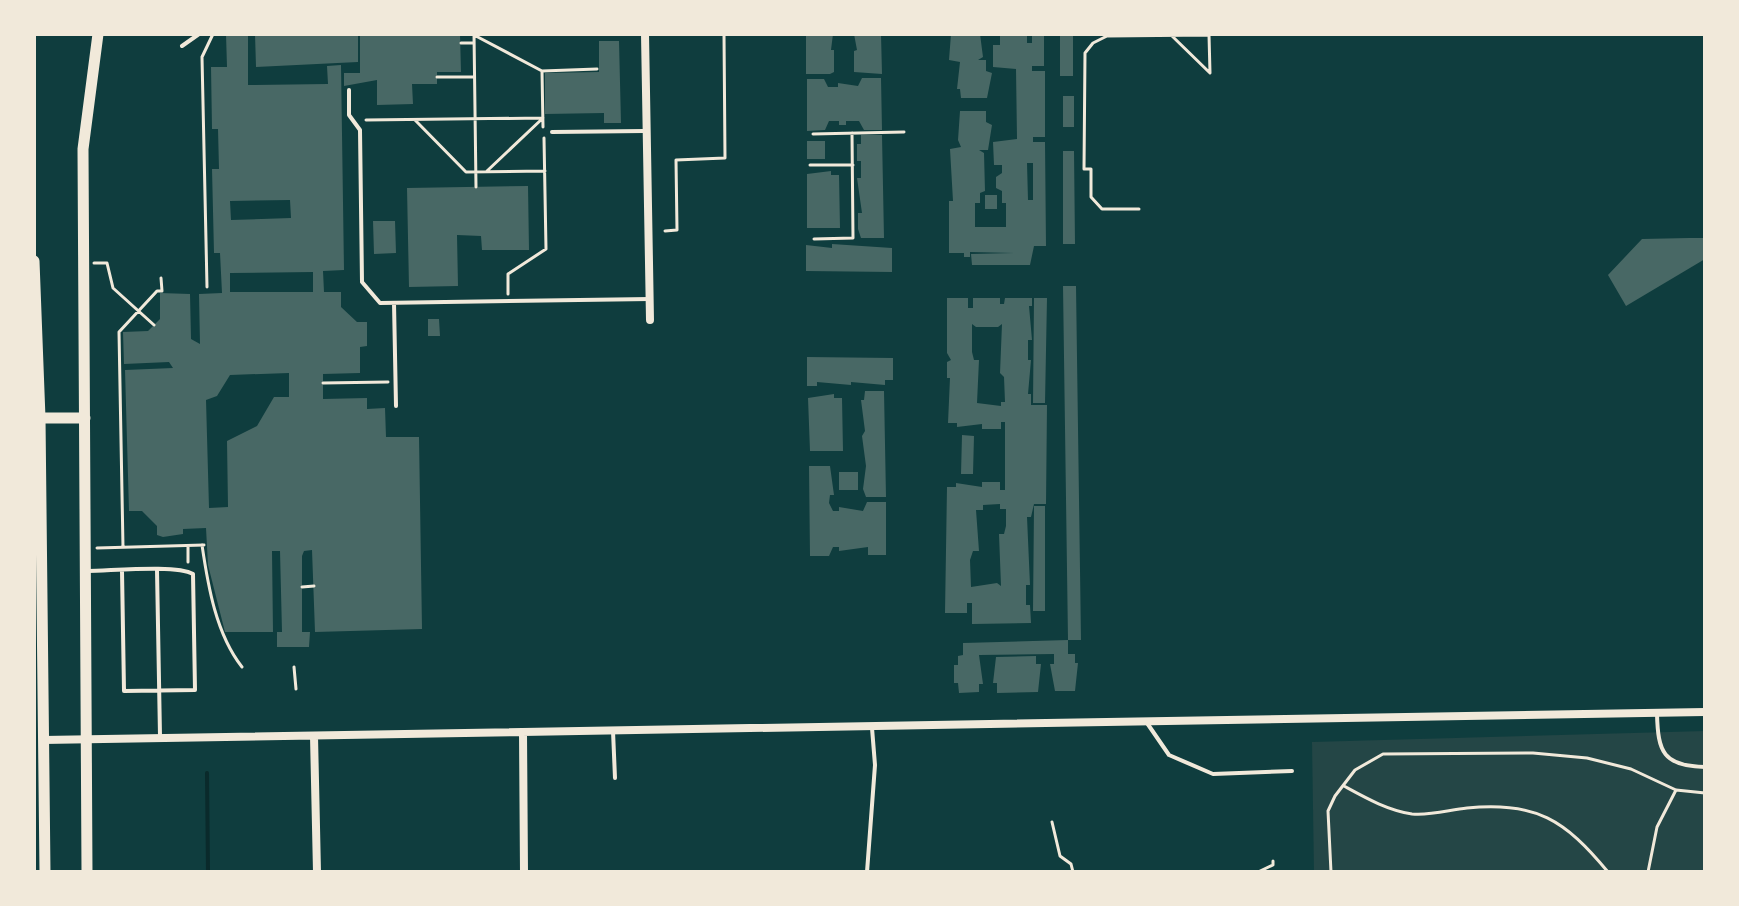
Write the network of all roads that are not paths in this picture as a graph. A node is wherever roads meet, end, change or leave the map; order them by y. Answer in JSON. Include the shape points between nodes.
{"nodes":[{"id":1,"x":98,"y":34,"type":"edge"},
{"id":2,"x":199,"y":34,"type":"edge"},
{"id":3,"x":645,"y":34,"type":"edge"},
{"id":4,"x":182,"y":46,"type":"dead end"},
{"id":5,"x":349,"y":90,"type":"dead end"},
{"id":6,"x":647,"y":131,"type":"junction"},
{"id":7,"x":552,"y":132,"type":"dead end"},
{"id":8,"x":34,"y":261,"type":"edge"},
{"id":9,"x":650,"y":299,"type":"junction"},
{"id":10,"x":394,"y":303,"type":"junction"},
{"id":11,"x":650,"y":320,"type":"dead end"},
{"id":12,"x":396,"y":406,"type":"dead end"},
{"id":13,"x":40,"y":418,"type":"junction"},
{"id":14,"x":85,"y":418,"type":"junction"},
{"id":15,"x":157,"y":570,"type":"junction"},
{"id":16,"x":85,"y":571,"type":"junction"},
{"id":17,"x":122,"y":571,"type":"junction"},
{"id":18,"x":159,"y":691,"type":"junction"},
{"id":19,"x":1657,"y":711,"type":"junction"},
{"id":20,"x":1705,"y":712,"type":"edge"},
{"id":21,"x":1146,"y":721,"type":"junction"},
{"id":22,"x":872,"y":726,"type":"junction"},
{"id":23,"x":613,"y":731,"type":"junction"},
{"id":24,"x":523,"y":732,"type":"junction"},
{"id":25,"x":314,"y":736,"type":"junction"},
{"id":26,"x":160,"y":738,"type":"junction"},
{"id":27,"x":43,"y":740,"type":"junction"},
{"id":28,"x":85,"y":740,"type":"junction"},
{"id":29,"x":1705,"y":767,"type":"edge"},
{"id":30,"x":1292,"y":771,"type":"dead end"},
{"id":31,"x":615,"y":778,"type":"dead end"},
{"id":32,"x":45,"y":872,"type":"edge"},
{"id":33,"x":87,"y":872,"type":"edge"},
{"id":34,"x":317,"y":872,"type":"edge"},
{"id":35,"x":524,"y":872,"type":"edge"},
{"id":36,"x":867,"y":872,"type":"edge"}],
"edges":[{"from":1,"to":14,"type":"main road","via":[[83,149]]},
{"from":2,"to":4,"type":"lane"},
{"from":3,"to":6,"type":"street"},
{"from":5,"to":10,"type":"lane","via":[[349,115],[360,130],[362,282],[380,303]]},
{"from":6,"to":7,"type":"lane"},
{"from":6,"to":9,"type":"street"},
{"from":8,"to":13,"type":"main road"},
{"from":9,"to":10,"type":"lane"},
{"from":9,"to":11,"type":"street"},
{"from":10,"to":12,"type":"lane"},
{"from":13,"to":14,"type":"main road"},
{"from":13,"to":27,"type":"main road"},
{"from":14,"to":16,"type":"main road"},
{"from":15,"to":17,"type":"lane"},
{"from":15,"to":18,"type":"lane"},
{"from":15,"to":18,"type":"lane","via":[[193,574],[195,690]]},
{"from":16,"to":17,"type":"lane"},
{"from":16,"to":28,"type":"main road"},
{"from":17,"to":18,"type":"lane","via":[[124,691]]},
{"from":18,"to":26,"type":"lane"},
{"from":19,"to":20,"type":"street"},
{"from":19,"to":21,"type":"street"},
{"from":19,"to":29,"type":"lane","via":[[1658,746],[1666,757]]},
{"from":21,"to":22,"type":"street"},
{"from":21,"to":30,"type":"lane","via":[[1169,755],[1213,774]]},
{"from":22,"to":23,"type":"street"},
{"from":22,"to":36,"type":"lane","via":[[875,765]]},
{"from":23,"to":24,"type":"street"},
{"from":23,"to":31,"type":"lane"},
{"from":24,"to":25,"type":"street"},
{"from":24,"to":35,"type":"street"},
{"from":25,"to":26,"type":"street"},
{"from":25,"to":34,"type":"street"},
{"from":26,"to":28,"type":"street"},
{"from":27,"to":28,"type":"street"},
{"from":27,"to":32,"type":"main road"},
{"from":28,"to":33,"type":"main road"}]}
